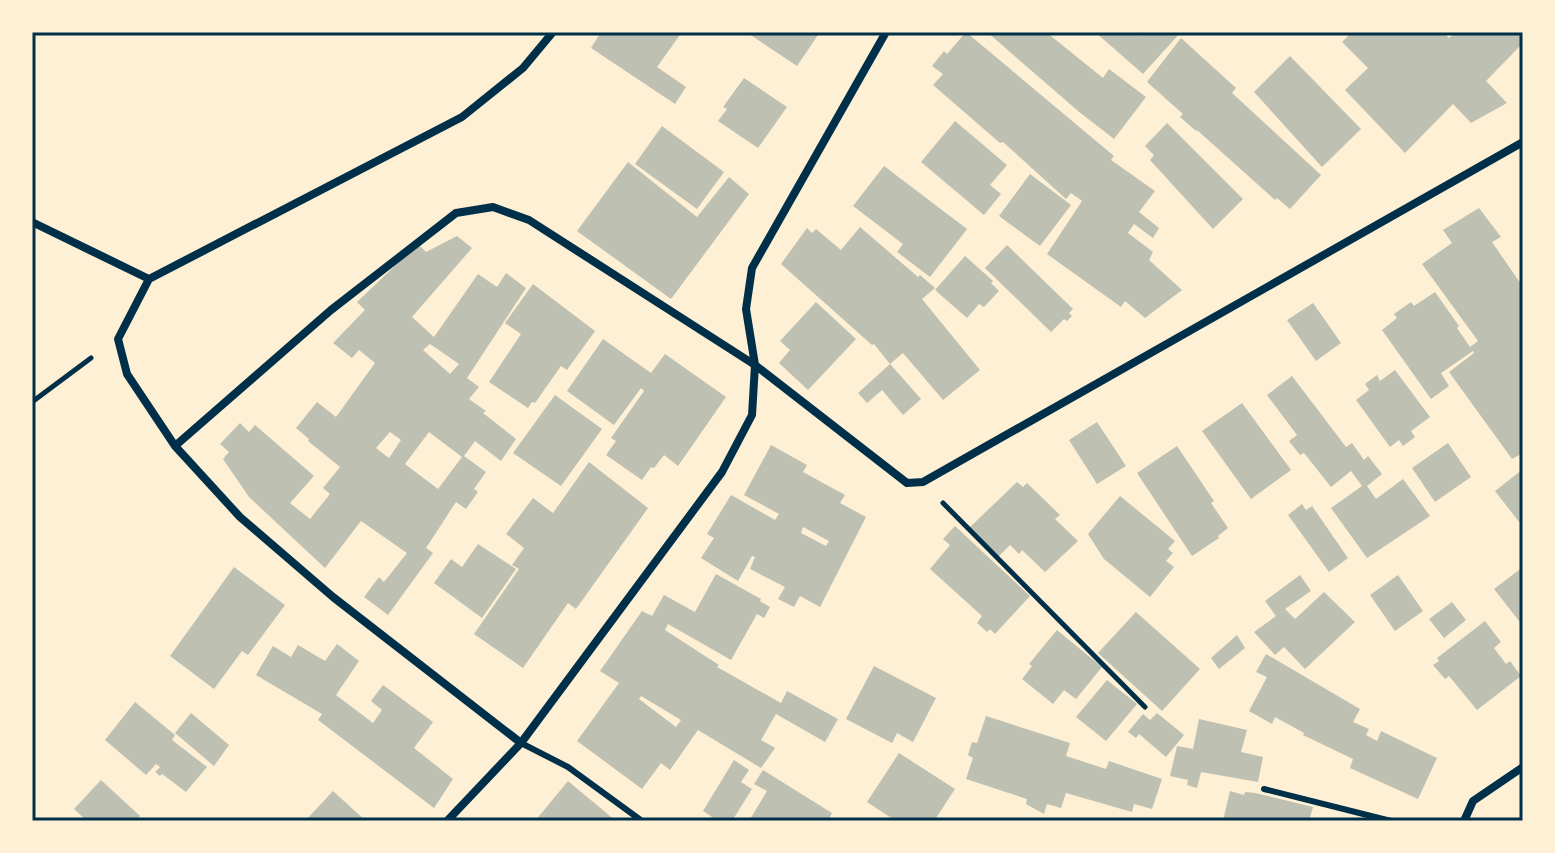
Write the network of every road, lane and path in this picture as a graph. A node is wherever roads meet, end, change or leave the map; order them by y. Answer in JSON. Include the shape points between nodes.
{"nodes":[{"id":1,"x":553,"y":32,"type":"edge"},
{"id":2,"x":886,"y":32,"type":"edge"},
{"id":3,"x":1523,"y":142,"type":"edge"},
{"id":4,"x":32,"y":222,"type":"edge"},
{"id":5,"x":149,"y":279,"type":"junction"},
{"id":6,"x":118,"y":339,"type":"junction"},
{"id":7,"x":755,"y":365,"type":"junction"},
{"id":8,"x":32,"y":402,"type":"edge"},
{"id":9,"x":175,"y":446,"type":"junction"},
{"id":10,"x":923,"y":482,"type":"junction"},
{"id":11,"x":1145,"y":707,"type":"dead end"},
{"id":12,"x":521,"y":743,"type":"junction"},
{"id":13,"x":1523,"y":767,"type":"edge"},
{"id":14,"x":1264,"y":789,"type":"dead end"},
{"id":15,"x":447,"y":821,"type":"edge"},
{"id":16,"x":642,"y":821,"type":"edge"},
{"id":17,"x":1391,"y":821,"type":"edge"},
{"id":18,"x":1464,"y":821,"type":"edge"}],
"edges":[{"from":1,"to":5,"type":"street","via":[[523,68],[462,117]]},
{"from":2,"to":7,"type":"street","via":[[752,268],[746,309]]},
{"from":3,"to":10,"type":"street"},
{"from":4,"to":5,"type":"street"},
{"from":5,"to":6,"type":"street"},
{"from":6,"to":8,"type":"path"},
{"from":6,"to":9,"type":"street","via":[[127,374]]},
{"from":7,"to":9,"type":"street","via":[[529,220],[493,207],[456,213],[331,310]]},
{"from":7,"to":10,"type":"street","via":[[907,483]]},
{"from":7,"to":12,"type":"street","via":[[752,415],[722,472]]},
{"from":9,"to":12,"type":"street","via":[[240,517],[333,597]]},
{"from":10,"to":11,"type":"path"},
{"from":12,"to":15,"type":"street"},
{"from":12,"to":16,"type":"lane","via":[[568,767]]},
{"from":13,"to":18,"type":"street","via":[[1473,801]]},
{"from":14,"to":17,"type":"lane"}]}
